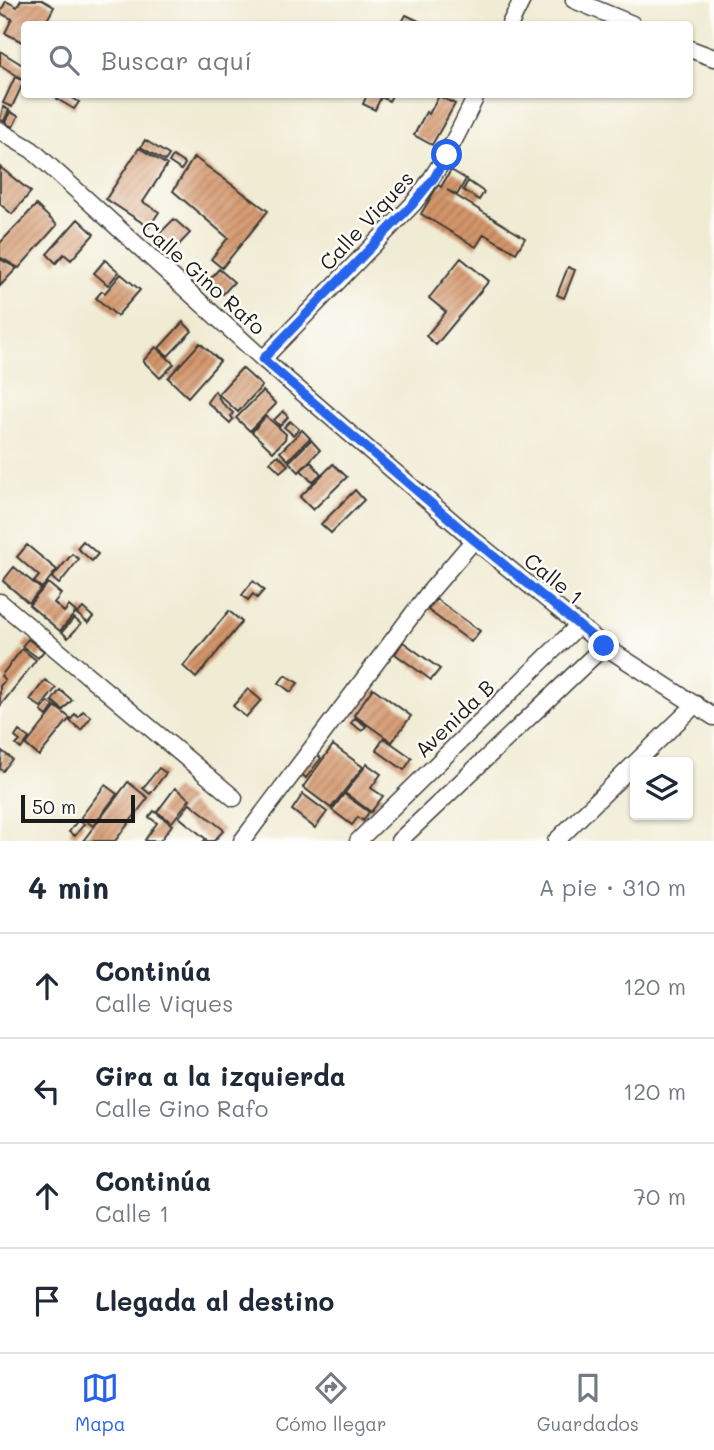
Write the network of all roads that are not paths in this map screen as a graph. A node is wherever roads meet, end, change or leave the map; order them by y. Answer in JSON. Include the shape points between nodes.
{"nodes":[{"id":1,"x":522,"y":0,"type":"edge"},
{"id":2,"x":575,"y":0,"type":"edge"},
{"id":3,"x":512,"y":21,"type":"edge"},
{"id":4,"x":625,"y":21,"type":"edge"},
{"id":5,"x":693,"y":50,"type":"edge"},
{"id":6,"x":714,"y":58,"type":"edge"},
{"id":7,"x":475,"y":98,"type":"edge"},
{"id":8,"x":0,"y":131,"type":"edge"},
{"id":9,"x":263,"y":359,"type":"junction"},
{"id":10,"x":474,"y":540,"type":"junction"},
{"id":11,"x":0,"y":602,"type":"edge"},
{"id":12,"x":579,"y":625,"type":"junction"},
{"id":13,"x":604,"y":646,"type":"junction"},
{"id":14,"x":696,"y":704,"type":"junction"},
{"id":15,"x":714,"y":717,"type":"edge"},
{"id":16,"x":642,"y":757,"type":"edge"},
{"id":17,"x":630,"y":769,"type":"edge"},
{"id":18,"x":233,"y":798,"type":"dead end"},
{"id":19,"x":242,"y":841,"type":"edge"},
{"id":20,"x":358,"y":841,"type":"edge"},
{"id":21,"x":400,"y":841,"type":"edge"},
{"id":22,"x":556,"y":841,"type":"edge"}],
"edges":[{"from":1,"to":3,"type":"street"},
{"from":2,"to":4,"type":"street"},
{"from":5,"to":6,"type":"street"},
{"from":7,"to":9,"type":"street","name":"Calle Viques","via":[[434,178],[413,204]]},
{"from":8,"to":9,"type":"street","name":"Calle Gino Rafo","via":[[32,150]]},
{"from":9,"to":10,"type":"street","name":"Calle Gino Rafo"},
{"from":10,"to":12,"type":"street","name":"Calle 1"},
{"from":10,"to":19,"type":"street","via":[[427,595]]},
{"from":11,"to":18,"type":"street"},
{"from":12,"to":13,"type":"street","name":"Calle 1"},
{"from":12,"to":20,"type":"street","name":"Avenida B"},
{"from":13,"to":14,"type":"street","name":"Calle 1"},
{"from":13,"to":21,"type":"street"},
{"from":14,"to":15,"type":"street","name":"Calle 1"},
{"from":14,"to":16,"type":"street"},
{"from":17,"to":22,"type":"street"}]}
